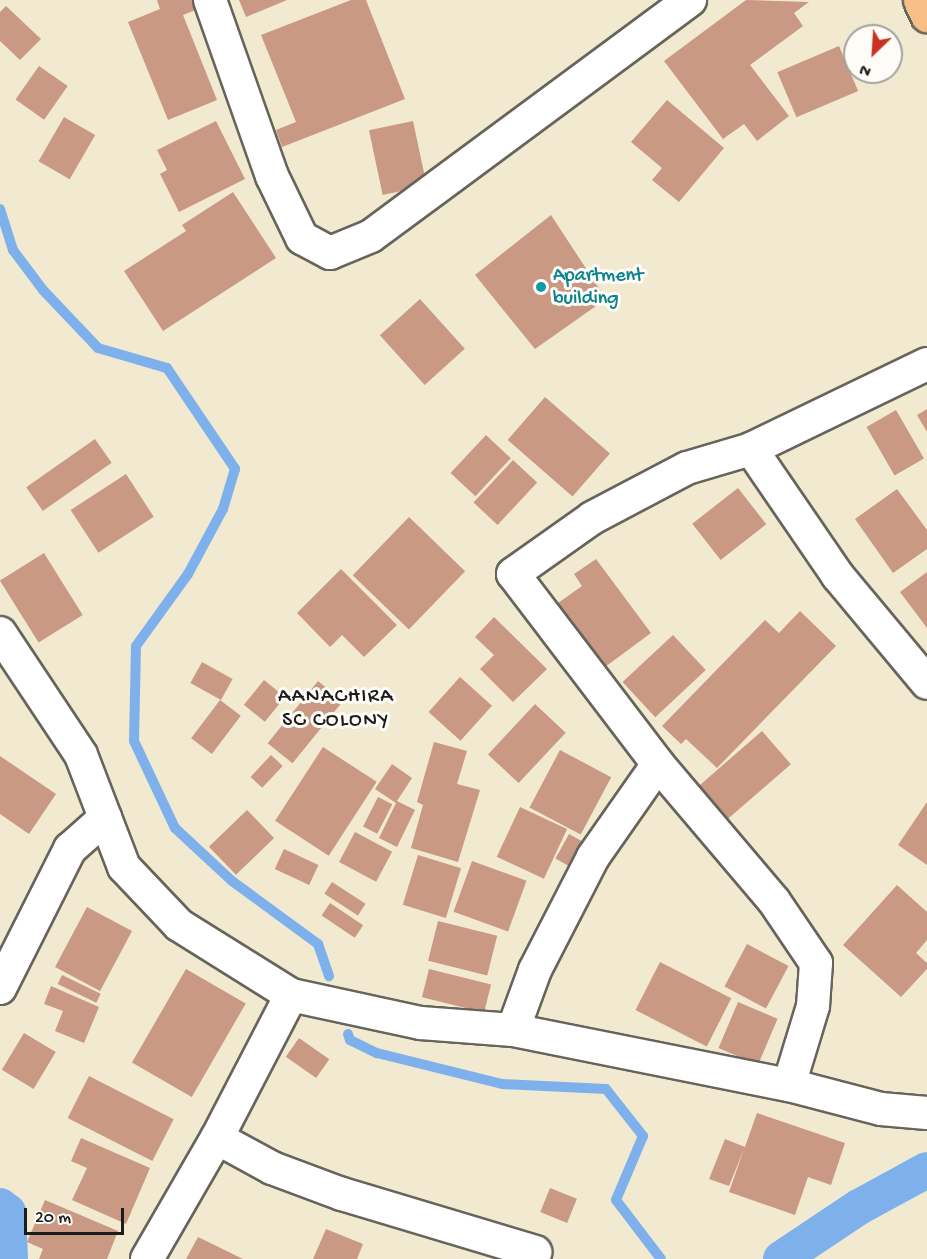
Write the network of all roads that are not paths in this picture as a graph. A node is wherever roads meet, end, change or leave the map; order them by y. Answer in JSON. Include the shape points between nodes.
{"nodes":[{"id":1,"x":210,"y":0,"type":"edge"},
{"id":2,"x":690,"y":0,"type":"edge"},
{"id":3,"x":920,"y":0,"type":"edge"},
{"id":4,"x":927,"y":15,"type":"edge"},
{"id":5,"x":927,"y":364,"type":"edge"},
{"id":6,"x":751,"y":449,"type":"junction"},
{"id":7,"x":0,"y":633,"type":"edge"},
{"id":8,"x":927,"y":683,"type":"edge"},
{"id":9,"x":658,"y":764,"type":"junction"},
{"id":10,"x":105,"y":818,"type":"junction"},
{"id":11,"x":0,"y":988,"type":"edge"},
{"id":12,"x":291,"y":995,"type":"junction"},
{"id":13,"x":513,"y":1030,"type":"junction"},
{"id":14,"x":789,"y":1085,"type":"junction"},
{"id":15,"x":927,"y":1113,"type":"edge"},
{"id":16,"x":217,"y":1138,"type":"junction"},
{"id":17,"x":536,"y":1252,"type":"dead end"},
{"id":18,"x":147,"y":1259,"type":"edge"}],
"edges":[{"from":1,"to":2,"type":"street","via":[[272,176],[302,238],[330,253],[370,236]]},
{"from":3,"to":4,"type":"highway"},
{"from":5,"to":6,"type":"street"},
{"from":6,"to":8,"type":"street","via":[[838,576]]},
{"from":6,"to":9,"type":"street","via":[[687,468],[592,518],[513,574]]},
{"from":7,"to":10,"type":"street","via":[[81,755]]},
{"from":9,"to":13,"type":"street","via":[[593,857],[536,970]]},
{"from":9,"to":14,"type":"street","via":[[774,901],[816,963],[813,1006]]},
{"from":10,"to":11,"type":"street","via":[[70,849]]},
{"from":10,"to":12,"type":"street","via":[[124,867],[179,925]]},
{"from":12,"to":13,"type":"street","via":[[421,1023]]},
{"from":12,"to":16,"type":"street"},
{"from":13,"to":14,"type":"street"},
{"from":14,"to":15,"type":"street","via":[[881,1109]]},
{"from":16,"to":17,"type":"street","via":[[272,1168],[342,1194]]},
{"from":16,"to":18,"type":"street"}]}
